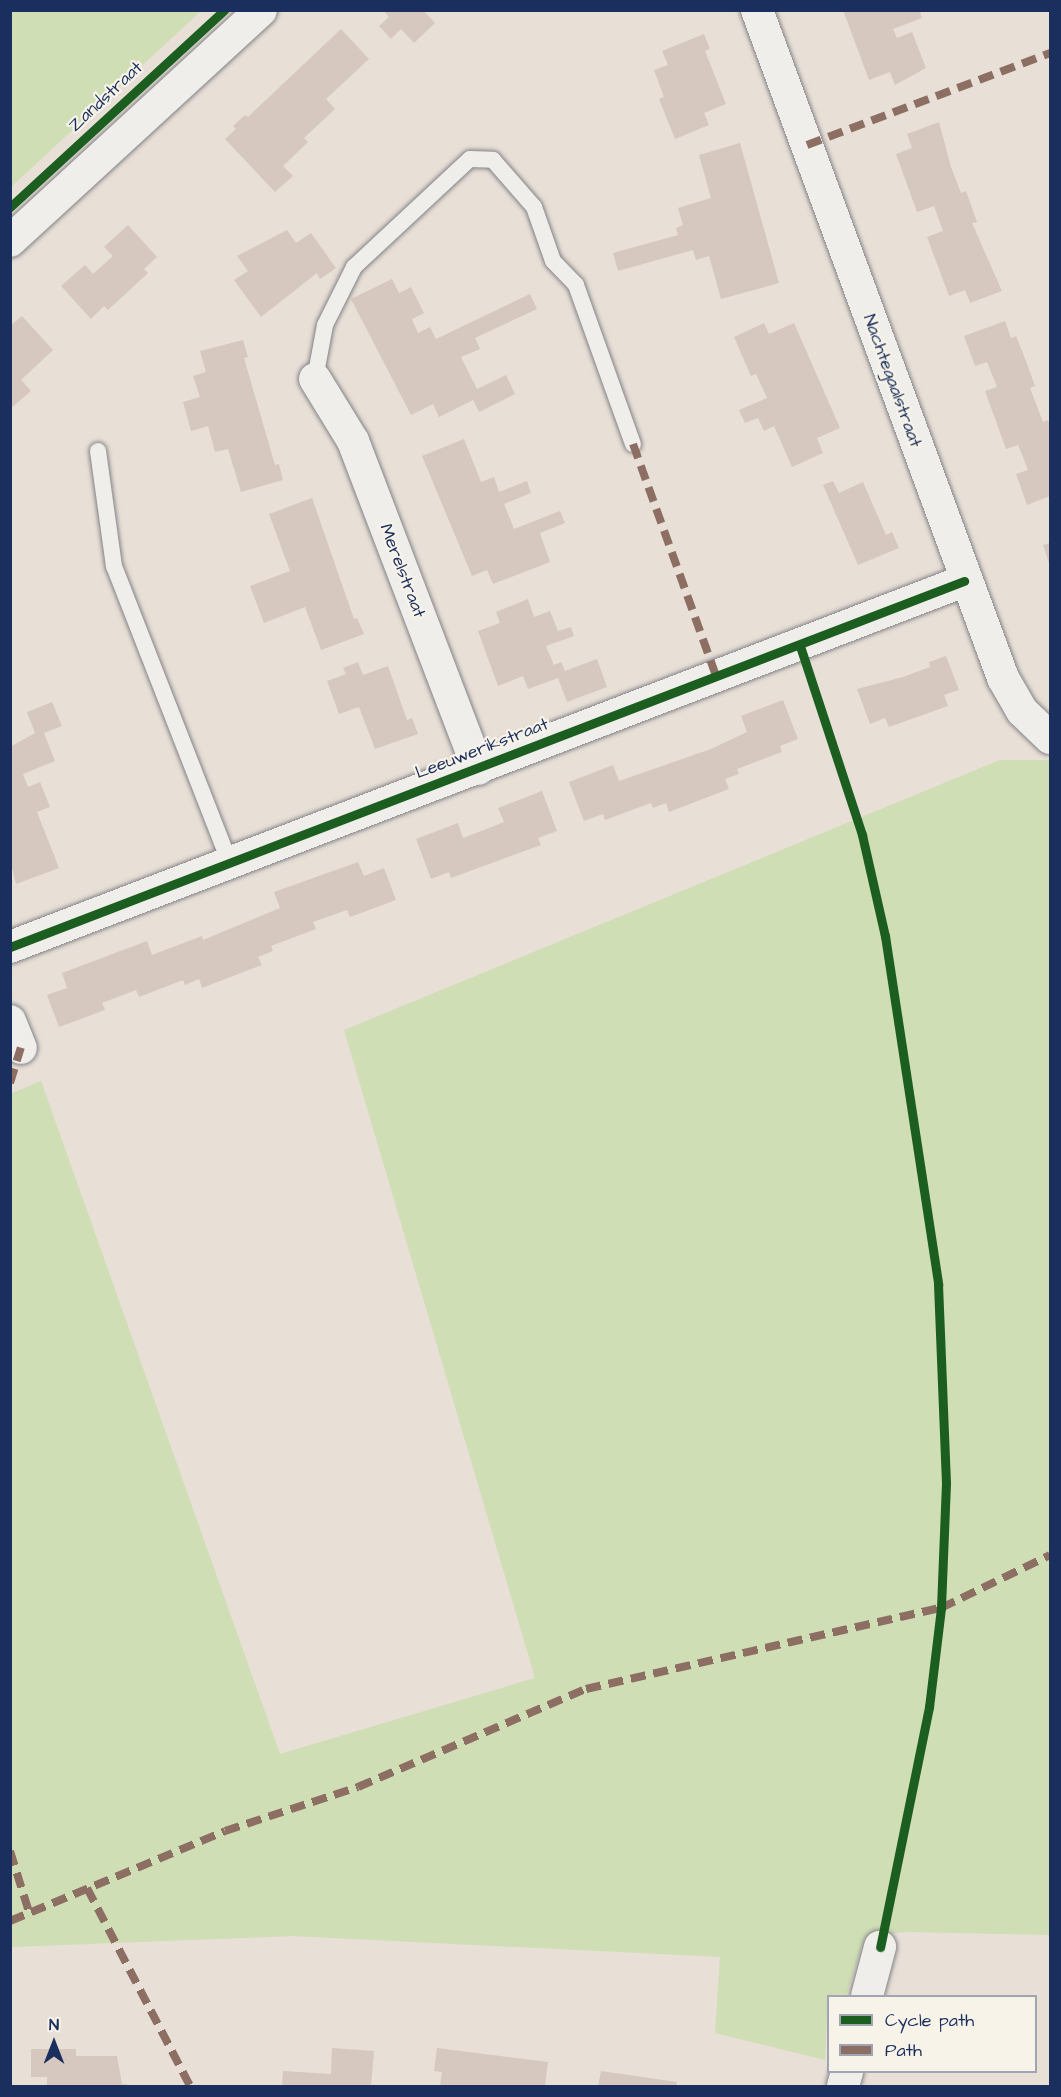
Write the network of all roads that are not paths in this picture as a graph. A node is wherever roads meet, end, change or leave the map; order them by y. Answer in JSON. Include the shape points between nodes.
{"nodes":[{"id":1,"x":261,"y":10,"type":"edge"},
{"id":2,"x":757,"y":10,"type":"edge"},
{"id":3,"x":10,"y":242,"type":"edge"},
{"id":4,"x":315,"y":379,"type":"joint"},
{"id":5,"x":633,"y":444,"type":"dead end"},
{"id":6,"x":98,"y":451,"type":"dead end"},
{"id":7,"x":964,"y":581,"type":"junction"},
{"id":8,"x":1050,"y":738,"type":"edge"},
{"id":9,"x":478,"y":769,"type":"junction"},
{"id":10,"x":230,"y":863,"type":"junction"},
{"id":11,"x":10,"y":947,"type":"edge"},
{"id":12,"x":880,"y":1947,"type":"dead end"},
{"id":13,"x":867,"y":1995,"type":"edge"}],
"edges":[{"from":1,"to":3,"type":"street"},
{"from":2,"to":7,"type":"street","name":"Nachtegaalstraat"},
{"from":4,"to":5,"type":"lane","via":[[325,325],[354,267],[470,159],[493,160],[534,207],[553,261],[576,285]]},
{"from":4,"to":9,"type":"street","name":"Merelstraat","via":[[353,441]]},
{"from":6,"to":10,"type":"lane","via":[[114,566]]},
{"from":7,"to":8,"type":"street","name":"Nachtegaalstraat","via":[[1003,678],[1022,711]]},
{"from":7,"to":9,"type":"street","name":"Leeuwerikstraat"},
{"from":9,"to":10,"type":"street","name":"Leeuwerikstraat"},
{"from":10,"to":11,"type":"street","name":"Leeuwerikstraat"},
{"from":12,"to":13,"type":"street"}]}
